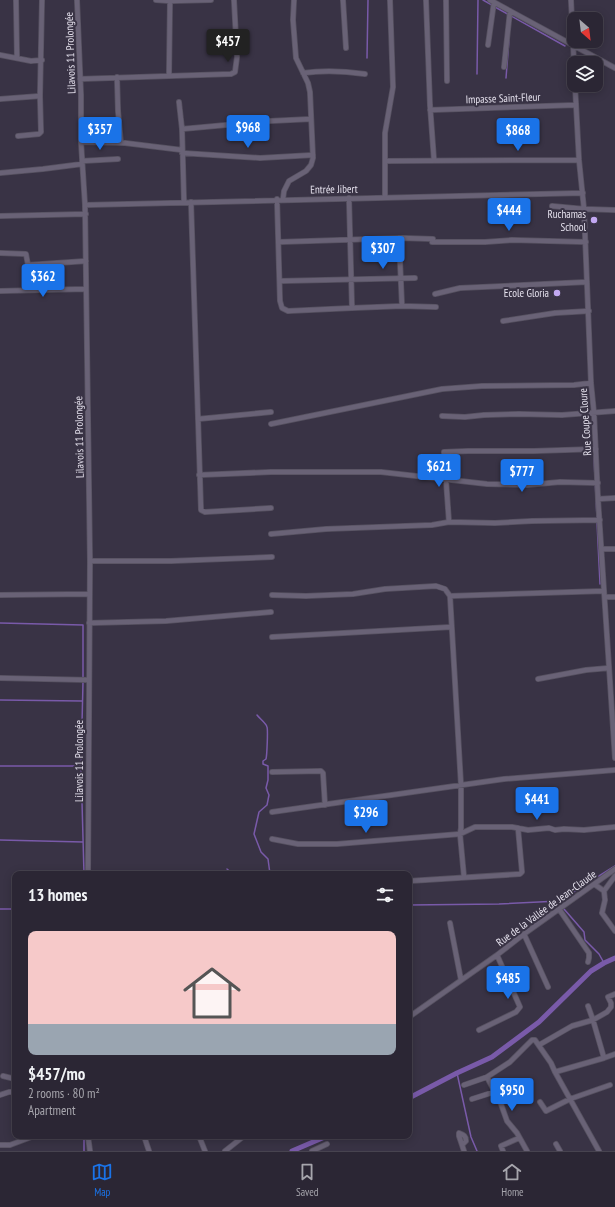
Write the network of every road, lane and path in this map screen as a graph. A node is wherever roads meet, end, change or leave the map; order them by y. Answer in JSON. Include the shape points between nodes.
{"nodes":[{"id":1,"x":16,"y":0,"type":"edge"},
{"id":2,"x":42,"y":0,"type":"edge"},
{"id":3,"x":77,"y":0,"type":"edge"},
{"id":4,"x":156,"y":0,"type":"edge"},
{"id":5,"x":211,"y":0,"type":"edge"},
{"id":6,"x":234,"y":0,"type":"edge"},
{"id":7,"x":294,"y":0,"type":"edge"},
{"id":8,"x":343,"y":0,"type":"edge"},
{"id":9,"x":390,"y":0,"type":"edge"},
{"id":10,"x":426,"y":0,"type":"edge"},
{"id":11,"x":446,"y":0,"type":"edge"},
{"id":12,"x":571,"y":0,"type":"edge"},
{"id":13,"x":170,"y":1,"type":"junction"},
{"id":14,"x":492,"y":1,"type":"edge"},
{"id":15,"x":510,"y":11,"type":"junction"},
{"id":16,"x":572,"y":12,"type":"edge"},
{"id":17,"x":567,"y":42,"type":"edge"},
{"id":18,"x":488,"y":44,"type":"dead end"},
{"id":19,"x":346,"y":48,"type":"dead end"},
{"id":20,"x":578,"y":48,"type":"edge"},
{"id":21,"x":0,"y":55,"type":"edge"},
{"id":22,"x":17,"y":58,"type":"junction"},
{"id":23,"x":42,"y":60,"type":"junction"},
{"id":24,"x":504,"y":67,"type":"dead end"},
{"id":25,"x":615,"y":68,"type":"edge"},
{"id":26,"x":303,"y":73,"type":"junction"},
{"id":27,"x":365,"y":74,"type":"dead end"},
{"id":28,"x":169,"y":76,"type":"junction"},
{"id":29,"x":117,"y":77,"type":"junction"},
{"id":30,"x":80,"y":79,"type":"junction"},
{"id":31,"x":447,"y":81,"type":"dead end"},
{"id":32,"x":575,"y":92,"type":"edge"},
{"id":33,"x":40,"y":96,"type":"junction"},
{"id":34,"x":0,"y":99,"type":"edge"},
{"id":35,"x":179,"y":102,"type":"dead end"},
{"id":36,"x":576,"y":105,"type":"junction"},
{"id":37,"x":430,"y":110,"type":"junction"},
{"id":38,"x":311,"y":119,"type":"junction"},
{"id":39,"x":182,"y":129,"type":"junction"},
{"id":40,"x":18,"y":136,"type":"dead end"},
{"id":41,"x":81,"y":142,"type":"junction"},
{"id":42,"x":122,"y":142,"type":"junction"},
{"id":43,"x":182,"y":151,"type":"junction"},
{"id":44,"x":313,"y":155,"type":"junction"},
{"id":45,"x":118,"y":159,"type":"dead end"},
{"id":46,"x":434,"y":160,"type":"junction"},
{"id":47,"x":579,"y":160,"type":"junction"},
{"id":48,"x":385,"y":161,"type":"junction"},
{"id":49,"x":82,"y":162,"type":"junction"},
{"id":50,"x":0,"y":173,"type":"edge"},
{"id":51,"x":583,"y":192,"type":"junction"},
{"id":52,"x":385,"y":196,"type":"junction"},
{"id":53,"x":349,"y":198,"type":"junction"},
{"id":54,"x":280,"y":199,"type":"junction"},
{"id":55,"x":184,"y":202,"type":"junction"},
{"id":56,"x":191,"y":202,"type":"junction"},
{"id":57,"x":86,"y":205,"type":"junction"},
{"id":58,"x":552,"y":206,"type":"dead end"},
{"id":59,"x":584,"y":209,"type":"junction"},
{"id":60,"x":615,"y":210,"type":"edge"},
{"id":61,"x":86,"y":214,"type":"junction"},
{"id":62,"x":0,"y":216,"type":"edge"},
{"id":63,"x":399,"y":238,"type":"junction"},
{"id":64,"x":351,"y":240,"type":"junction"},
{"id":65,"x":279,"y":242,"type":"junction"},
{"id":66,"x":586,"y":242,"type":"junction"},
{"id":67,"x":0,"y":253,"type":"edge"},
{"id":68,"x":86,"y":261,"type":"junction"},
{"id":69,"x":400,"y":278,"type":"junction"},
{"id":70,"x":415,"y":278,"type":"dead end"},
{"id":71,"x":352,"y":279,"type":"junction"},
{"id":72,"x":280,"y":281,"type":"junction"},
{"id":73,"x":587,"y":282,"type":"junction"},
{"id":74,"x":86,"y":289,"type":"junction"},
{"id":75,"x":0,"y":291,"type":"edge"},
{"id":76,"x":434,"y":294,"type":"dead end"},
{"id":77,"x":402,"y":306,"type":"junction"},
{"id":78,"x":436,"y":307,"type":"dead end"},
{"id":79,"x":352,"y":308,"type":"junction"},
{"id":80,"x":588,"y":311,"type":"junction"},
{"id":81,"x":503,"y":321,"type":"dead end"},
{"id":82,"x":591,"y":383,"type":"junction"},
{"id":83,"x":615,"y":411,"type":"edge"},
{"id":84,"x":271,"y":412,"type":"dead end"},
{"id":85,"x":594,"y":413,"type":"junction"},
{"id":86,"x":442,"y":416,"type":"dead end"},
{"id":87,"x":198,"y":420,"type":"junction"},
{"id":88,"x":271,"y":424,"type":"dead end"},
{"id":89,"x":596,"y":449,"type":"junction"},
{"id":90,"x":199,"y":475,"type":"junction"},
{"id":91,"x":447,"y":480,"type":"junction"},
{"id":92,"x":598,"y":483,"type":"junction"},
{"id":93,"x":615,"y":498,"type":"edge"},
{"id":94,"x":598,"y":499,"type":"junction"},
{"id":95,"x":271,"y":508,"type":"dead end"},
{"id":96,"x":600,"y":520,"type":"junction"},
{"id":97,"x":449,"y":522,"type":"junction"},
{"id":98,"x":271,"y":534,"type":"dead end"},
{"id":99,"x":602,"y":549,"type":"junction"},
{"id":100,"x":615,"y":549,"type":"edge"},
{"id":101,"x":272,"y":557,"type":"dead end"},
{"id":102,"x":90,"y":561,"type":"junction"},
{"id":103,"x":604,"y":591,"type":"junction"},
{"id":104,"x":89,"y":594,"type":"junction"},
{"id":105,"x":0,"y":595,"type":"edge"},
{"id":106,"x":272,"y":595,"type":"dead end"},
{"id":107,"x":450,"y":596,"type":"junction"},
{"id":108,"x":605,"y":597,"type":"junction"},
{"id":109,"x":615,"y":597,"type":"edge"},
{"id":110,"x":272,"y":612,"type":"dead end"},
{"id":111,"x":89,"y":623,"type":"junction"},
{"id":112,"x":451,"y":627,"type":"junction"},
{"id":113,"x":272,"y":637,"type":"dead end"},
{"id":114,"x":609,"y":668,"type":"junction"},
{"id":115,"x":0,"y":678,"type":"edge"},
{"id":116,"x":538,"y":679,"type":"dead end"},
{"id":117,"x":89,"y":680,"type":"junction"},
{"id":118,"x":613,"y":690,"type":"edge"},
{"id":119,"x":614,"y":716,"type":"edge"},
{"id":120,"x":615,"y":758,"type":"edge"},
{"id":121,"x":615,"y":770,"type":"edge"},
{"id":122,"x":272,"y":772,"type":"dead end"},
{"id":123,"x":461,"y":785,"type":"junction"},
{"id":124,"x":325,"y":805,"type":"junction"},
{"id":125,"x":272,"y":812,"type":"dead end"},
{"id":126,"x":615,"y":827,"type":"edge"},
{"id":127,"x":518,"y":828,"type":"junction"},
{"id":128,"x":460,"y":834,"type":"junction"},
{"id":129,"x":272,"y":839,"type":"dead end"},
{"id":130,"x":615,"y":869,"type":"edge"},
{"id":131,"x":88,"y":871,"type":"edge"},
{"id":132,"x":615,"y":876,"type":"edge"},
{"id":133,"x":464,"y":877,"type":"junction"},
{"id":134,"x":412,"y":881,"type":"edge"},
{"id":135,"x":594,"y":884,"type":"junction"},
{"id":136,"x":604,"y":891,"type":"junction"},
{"id":137,"x":559,"y":909,"type":"junction"},
{"id":138,"x":450,"y":923,"type":"dead end"},
{"id":139,"x":615,"y":932,"type":"edge"},
{"id":140,"x":524,"y":934,"type":"junction"},
{"id":141,"x":497,"y":956,"type":"junction"},
{"id":142,"x":588,"y":962,"type":"dead end"},
{"id":143,"x":462,"y":980,"type":"junction"},
{"id":144,"x":548,"y":987,"type":"dead end"},
{"id":145,"x":615,"y":994,"type":"edge"},
{"id":146,"x":588,"y":1006,"type":"dead end"},
{"id":147,"x":412,"y":1015,"type":"edge"},
{"id":148,"x":593,"y":1020,"type":"junction"},
{"id":149,"x":479,"y":1030,"type":"dead end"},
{"id":150,"x":539,"y":1045,"type":"junction"},
{"id":151,"x":615,"y":1054,"type":"edge"},
{"id":152,"x":604,"y":1058,"type":"junction"},
{"id":153,"x":555,"y":1072,"type":"junction"},
{"id":154,"x":3,"y":1076,"type":"dead end"},
{"id":155,"x":487,"y":1077,"type":"junction"},
{"id":156,"x":12,"y":1078,"type":"edge"},
{"id":157,"x":610,"y":1085,"type":"dead end"},
{"id":158,"x":464,"y":1086,"type":"dead end"},
{"id":159,"x":12,"y":1092,"type":"edge"},
{"id":160,"x":494,"y":1092,"type":"junction"},
{"id":161,"x":0,"y":1095,"type":"edge"},
{"id":162,"x":472,"y":1099,"type":"dead end"},
{"id":163,"x":570,"y":1099,"type":"junction"},
{"id":164,"x":540,"y":1102,"type":"dead end"},
{"id":165,"x":519,"y":1138,"type":"junction"},
{"id":166,"x":21,"y":1139,"type":"edge"},
{"id":167,"x":88,"y":1139,"type":"edge"},
{"id":168,"x":145,"y":1139,"type":"edge"},
{"id":169,"x":200,"y":1139,"type":"edge"},
{"id":170,"x":240,"y":1139,"type":"edge"},
{"id":171,"x":327,"y":1144,"type":"dead end"},
{"id":172,"x":463,"y":1144,"type":"dead end"},
{"id":173,"x":556,"y":1144,"type":"dead end"},
{"id":174,"x":0,"y":1145,"type":"edge"},
{"id":175,"x":90,"y":1151,"type":"edge"},
{"id":176,"x":149,"y":1151,"type":"edge"},
{"id":177,"x":205,"y":1151,"type":"edge"},
{"id":178,"x":225,"y":1151,"type":"edge"},
{"id":179,"x":312,"y":1151,"type":"edge"},
{"id":180,"x":464,"y":1151,"type":"edge"},
{"id":181,"x":503,"y":1151,"type":"edge"},
{"id":182,"x":527,"y":1151,"type":"edge"},
{"id":183,"x":560,"y":1151,"type":"edge"},
{"id":184,"x":599,"y":1151,"type":"edge"}],
"edges":[{"from":1,"to":22,"type":"street"},
{"from":2,"to":23,"type":"street"},
{"from":3,"to":30,"type":"street","name":"Lilavois 11 Prolongée"},
{"from":4,"to":13,"type":"street"},
{"from":5,"to":13,"type":"street"},
{"from":6,"to":28,"type":"street","via":[[237,57],[235,72]]},
{"from":7,"to":26,"type":"street","via":[[296,58]]},
{"from":8,"to":19,"type":"street"},
{"from":9,"to":48,"type":"street","via":[[393,87],[385,133]]},
{"from":10,"to":37,"type":"street"},
{"from":11,"to":31,"type":"street"},
{"from":12,"to":16,"type":"street"},
{"from":13,"to":28,"type":"street"},
{"from":14,"to":15,"type":"street"},
{"from":14,"to":18,"type":"street"},
{"from":15,"to":17,"type":"street"},
{"from":15,"to":24,"type":"street"},
{"from":20,"to":25,"type":"street"},
{"from":21,"to":22,"type":"street"},
{"from":22,"to":23,"type":"street"},
{"from":23,"to":33,"type":"street"},
{"from":26,"to":27,"type":"street","via":[[343,70]]},
{"from":26,"to":38,"type":"street","via":[[310,92]]},
{"from":28,"to":29,"type":"street"},
{"from":29,"to":30,"type":"street"},
{"from":29,"to":42,"type":"street"},
{"from":30,"to":41,"type":"street","name":"Lilavois 11 Prolongée"},
{"from":32,"to":36,"type":"street","name":"Rue Coupe Cloure"},
{"from":33,"to":34,"type":"street"},
{"from":33,"to":40,"type":"street","via":[[42,132]]},
{"from":35,"to":39,"type":"street"},
{"from":36,"to":37,"type":"street","name":"Impasse Saint-Fleur"},
{"from":36,"to":47,"type":"street","name":"Rue Coupe Cloure"},
{"from":37,"to":46,"type":"street"},
{"from":38,"to":39,"type":"street"},
{"from":38,"to":44,"type":"street"},
{"from":39,"to":43,"type":"street"},
{"from":41,"to":42,"type":"street"},
{"from":41,"to":49,"type":"street","name":"Lilavois 11 Prolongée"},
{"from":42,"to":43,"type":"street"},
{"from":43,"to":44,"type":"street","via":[[260,158]]},
{"from":43,"to":55,"type":"street"},
{"from":44,"to":54,"type":"street","via":[[311,165],[289,181]]},
{"from":45,"to":49,"type":"street"},
{"from":46,"to":47,"type":"street"},
{"from":46,"to":48,"type":"street"},
{"from":47,"to":51,"type":"street","name":"Rue Coupe Cloure"},
{"from":48,"to":52,"type":"street"},
{"from":49,"to":50,"type":"street","via":[[43,170]]},
{"from":49,"to":57,"type":"street","name":"Lilavois 11 Prolongée"},
{"from":51,"to":52,"type":"street","name":"Entrée Jibert"},
{"from":51,"to":59,"type":"street","name":"Rue Coupe Cloure"},
{"from":52,"to":53,"type":"street","name":"Entrée Jibert"},
{"from":53,"to":54,"type":"street","name":"Entrée Jibert"},
{"from":53,"to":64,"type":"street"},
{"from":54,"to":56,"type":"street","name":"Entrée Jibert"},
{"from":54,"to":65,"type":"street"},
{"from":55,"to":56,"type":"street","name":"Entrée Jibert"},
{"from":55,"to":57,"type":"street","name":"Entrée Jibert"},
{"from":56,"to":87,"type":"street"},
{"from":57,"to":61,"type":"street","name":"Lilavois 11 Prolongée"},
{"from":58,"to":59,"type":"street"},
{"from":59,"to":60,"type":"street"},
{"from":59,"to":66,"type":"street","name":"Rue Coupe Cloure"},
{"from":61,"to":62,"type":"street"},
{"from":61,"to":68,"type":"street","name":"Lilavois 11 Prolongée"},
{"from":63,"to":64,"type":"street"},
{"from":63,"to":66,"type":"street","via":[[485,242]]},
{"from":63,"to":69,"type":"street"},
{"from":64,"to":65,"type":"street"},
{"from":64,"to":71,"type":"street"},
{"from":65,"to":72,"type":"street"},
{"from":66,"to":73,"type":"street","name":"Rue Coupe Cloure"},
{"from":67,"to":68,"type":"street","via":[[26,254],[28,265]]},
{"from":68,"to":74,"type":"street","name":"Lilavois 11 Prolongée"},
{"from":69,"to":70,"type":"street"},
{"from":69,"to":71,"type":"street"},
{"from":69,"to":77,"type":"street"},
{"from":71,"to":72,"type":"street"},
{"from":71,"to":79,"type":"street"},
{"from":72,"to":79,"type":"street","via":[[280,301],[284,309]]},
{"from":73,"to":76,"type":"street","via":[[460,288]]},
{"from":73,"to":80,"type":"street","name":"Rue Coupe Cloure"},
{"from":74,"to":75,"type":"street"},
{"from":74,"to":102,"type":"street","name":"Lilavois 11 Prolongée"},
{"from":77,"to":78,"type":"street"},
{"from":77,"to":79,"type":"street"},
{"from":80,"to":81,"type":"street"},
{"from":80,"to":82,"type":"street","name":"Rue Coupe Cloure"},
{"from":82,"to":85,"type":"street","name":"Rue Coupe Cloure"},
{"from":82,"to":88,"type":"street","via":[[442,389]]},
{"from":83,"to":85,"type":"street"},
{"from":84,"to":87,"type":"street"},
{"from":85,"to":86,"type":"street"},
{"from":85,"to":89,"type":"street","name":"Rue Coupe Cloure"},
{"from":87,"to":90,"type":"street"},
{"from":89,"to":91,"type":"street","via":[[444,452]]},
{"from":89,"to":92,"type":"street","name":"Rue Coupe Cloure"},
{"from":90,"to":91,"type":"street","via":[[381,472]]},
{"from":90,"to":95,"type":"street","via":[[202,512]]},
{"from":91,"to":92,"type":"street","via":[[527,485],[560,482]]},
{"from":91,"to":97,"type":"street"},
{"from":92,"to":94,"type":"street","name":"Rue Coupe Cloure"},
{"from":93,"to":94,"type":"street"},
{"from":94,"to":96,"type":"street","name":"Rue Coupe Cloure"},
{"from":96,"to":97,"type":"street"},
{"from":96,"to":99,"type":"street","name":"Rue Coupe Cloure"},
{"from":97,"to":98,"type":"street"},
{"from":99,"to":100,"type":"street"},
{"from":99,"to":103,"type":"street","name":"Rue Coupe Cloure"},
{"from":101,"to":102,"type":"street"},
{"from":102,"to":104,"type":"street","name":"Lilavois 11 Prolongée"},
{"from":103,"to":107,"type":"street"},
{"from":103,"to":108,"type":"street","name":"Rue Coupe Cloure"},
{"from":104,"to":105,"type":"street"},
{"from":104,"to":111,"type":"street","name":"Lilavois 11 Prolongée"},
{"from":106,"to":107,"type":"street","via":[[353,594],[436,586],[445,589]]},
{"from":107,"to":112,"type":"street"},
{"from":108,"to":109,"type":"street"},
{"from":108,"to":114,"type":"street","name":"Rue Coupe Cloure"},
{"from":110,"to":111,"type":"street","via":[[166,621]]},
{"from":111,"to":117,"type":"street","name":"Lilavois 11 Prolongée"},
{"from":112,"to":113,"type":"street"},
{"from":112,"to":123,"type":"street"},
{"from":114,"to":116,"type":"street"},
{"from":114,"to":118,"type":"street","name":"Rue Coupe Cloure"},
{"from":115,"to":117,"type":"street"},
{"from":117,"to":131,"type":"street","name":"Lilavois 11 Prolongée"},
{"from":118,"to":119,"type":"street","name":"Rue Coupe Cloure"},
{"from":119,"to":120,"type":"street","name":"Rue Coupe Cloure"},
{"from":121,"to":123,"type":"street"},
{"from":122,"to":124,"type":"street","via":[[321,771]]},
{"from":123,"to":124,"type":"street"},
{"from":123,"to":128,"type":"street"},
{"from":124,"to":125,"type":"street"},
{"from":126,"to":127,"type":"street","via":[[584,830]]},
{"from":127,"to":128,"type":"street","via":[[475,827]]},
{"from":127,"to":133,"type":"street","via":[[522,873]]},
{"from":128,"to":129,"type":"street","via":[[337,844],[298,844]]},
{"from":128,"to":133,"type":"street"},
{"from":130,"to":135,"type":"street","name":"Rue de la Vallée de Jean-Claude"},
{"from":132,"to":136,"type":"street"},
{"from":133,"to":134,"type":"street"},
{"from":135,"to":136,"type":"street"},
{"from":135,"to":137,"type":"street","name":"Rue de la Vallée de Jean-Claude"},
{"from":136,"to":139,"type":"street","via":[[602,913]]},
{"from":137,"to":140,"type":"street","name":"Rue de la Vallée de Jean-Claude"},
{"from":137,"to":142,"type":"street","via":[[589,953]]},
{"from":138,"to":143,"type":"street"},
{"from":140,"to":141,"type":"street","name":"Rue de la Vallée de Jean-Claude"},
{"from":140,"to":144,"type":"street"},
{"from":141,"to":143,"type":"street","name":"Rue de la Vallée de Jean-Claude"},
{"from":141,"to":149,"type":"street","via":[[520,1007],[518,1011]]},
{"from":143,"to":147,"type":"street","name":"Rue de la Vallée de Jean-Claude"},
{"from":145,"to":148,"type":"street","via":[[608,997],[610,1009]]},
{"from":146,"to":148,"type":"street"},
{"from":148,"to":150,"type":"street","via":[[572,1026]]},
{"from":148,"to":152,"type":"street"},
{"from":150,"to":153,"type":"street"},
{"from":150,"to":155,"type":"street","via":[[532,1040],[510,1062]]},
{"from":151,"to":152,"type":"street"},
{"from":152,"to":153,"type":"street"},
{"from":153,"to":163,"type":"street"},
{"from":154,"to":156,"type":"street"},
{"from":155,"to":158,"type":"street"},
{"from":155,"to":160,"type":"street"},
{"from":157,"to":163,"type":"street"},
{"from":159,"to":161,"type":"street"},
{"from":160,"to":162,"type":"street"},
{"from":160,"to":165,"type":"street","via":[[507,1121]]},
{"from":163,"to":164,"type":"street","via":[[546,1112]]},
{"from":163,"to":184,"type":"street"},
{"from":165,"to":181,"type":"street","via":[[501,1146]]},
{"from":165,"to":182,"type":"street"},
{"from":166,"to":174,"type":"street","via":[[10,1145]]},
{"from":167,"to":175,"type":"street"},
{"from":168,"to":176,"type":"street"},
{"from":169,"to":177,"type":"street"},
{"from":170,"to":178,"type":"street"},
{"from":171,"to":179,"type":"street"},
{"from":172,"to":180,"type":"street"},
{"from":173,"to":183,"type":"street"}]}
